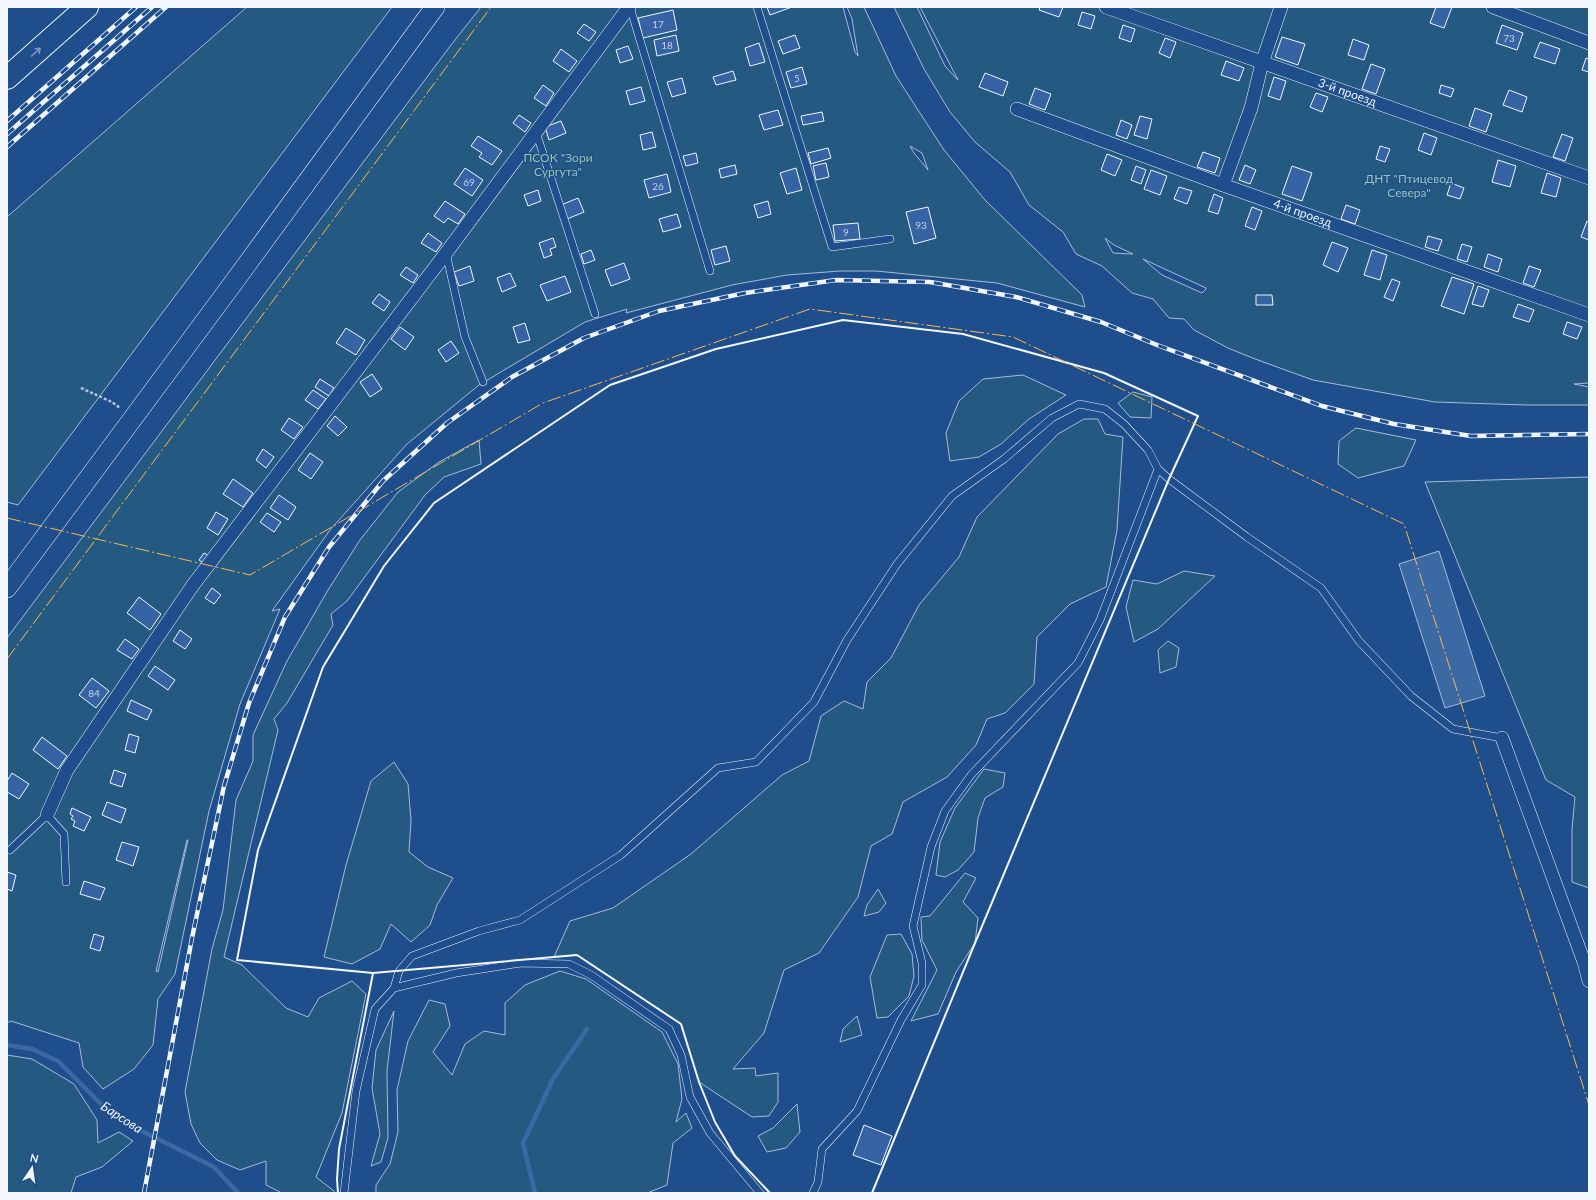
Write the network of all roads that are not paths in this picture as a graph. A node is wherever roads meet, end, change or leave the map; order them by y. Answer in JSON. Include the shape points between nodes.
{"nodes":[{"id":1,"x":87,"y":7,"type":"edge"},
{"id":2,"x":435,"y":7,"type":"edge"},
{"id":3,"x":630,"y":7,"type":"edge"},
{"id":4,"x":757,"y":7,"type":"edge"},
{"id":5,"x":1106,"y":7,"type":"edge"},
{"id":6,"x":1281,"y":7,"type":"edge"},
{"id":7,"x":1494,"y":7,"type":"edge"},
{"id":8,"x":1589,"y":43,"type":"edge"},
{"id":9,"x":1262,"y":63,"type":"junction"},
{"id":10,"x":7,"y":78,"type":"edge"},
{"id":11,"x":1017,"y":109,"type":"dead end"},
{"id":12,"x":536,"y":132,"type":"junction"},
{"id":13,"x":1589,"y":178,"type":"edge"},
{"id":14,"x":1223,"y":184,"type":"junction"},
{"id":15,"x":890,"y":239,"type":"dead end"},
{"id":16,"x":446,"y":253,"type":"junction"},
{"id":17,"x":710,"y":271,"type":"dead end"},
{"id":18,"x":595,"y":314,"type":"dead end"},
{"id":19,"x":1589,"y":315,"type":"edge"},
{"id":20,"x":483,"y":382,"type":"dead end"},
{"id":21,"x":1158,"y":469,"type":"junction"},
{"id":22,"x":7,"y":588,"type":"edge"},
{"id":23,"x":1502,"y":738,"type":"joint"},
{"id":24,"x":47,"y":815,"type":"junction"},
{"id":25,"x":10,"y":850,"type":"dead end"},
{"id":26,"x":66,"y":882,"type":"dead end"},
{"id":27,"x":1589,"y":981,"type":"edge"},
{"id":28,"x":394,"y":988,"type":"junction"},
{"id":29,"x":344,"y":1193,"type":"edge"},
{"id":30,"x":760,"y":1193,"type":"edge"},
{"id":31,"x":813,"y":1193,"type":"edge"}],
"edges":[{"from":10,"to":1,"type":"highway","one_way":true},
{"from":2,"to":22,"type":"main road"},
{"from":3,"to":12,"type":"street"},
{"from":3,"to":17,"type":"lane"},
{"from":4,"to":15,"type":"lane","via":[[832,247]]},
{"from":5,"to":9,"type":"street","name":"3-й проезд"},
{"from":6,"to":9,"type":"street"},
{"from":7,"to":8,"type":"street"},
{"from":9,"to":13,"type":"street","name":"3-й проезд"},
{"from":9,"to":14,"type":"street","via":[[1251,108]]},
{"from":11,"to":14,"type":"street","name":"4-й проезд"},
{"from":12,"to":16,"type":"street"},
{"from":12,"to":18,"type":"lane"},
{"from":14,"to":19,"type":"street","name":"4-й проезд"},
{"from":16,"to":20,"type":"lane","via":[[465,337]]},
{"from":16,"to":24,"type":"street","via":[[193,585],[67,770]]},
{"from":21,"to":23,"type":"lane","via":[[1246,537],[1321,588],[1359,641],[1411,696],[1453,729]]},
{"from":21,"to":28,"type":"lane","via":[[1148,450],[1124,424],[1105,409],[1079,404],[1052,418],[1004,459],[952,496],[897,564],[848,640],[814,702],[756,762],[718,768],[621,855],[520,920],[479,931],[412,956],[399,971]]},
{"from":21,"to":31,"type":"lane","via":[[1100,620],[1078,663],[970,775],[945,811],[931,847],[914,926],[922,963],[922,985],[901,1020],[857,1111],[822,1149],[818,1182]]},
{"from":23,"to":27,"type":"street","via":[[1539,835]]},
{"from":24,"to":25,"type":"lane"},
{"from":24,"to":26,"type":"lane","via":[[64,834]]},
{"from":28,"to":29,"type":"lane","via":[[375,1009],[356,1091]]},
{"from":28,"to":30,"type":"lane","via":[[456,973],[521,963],[569,964],[591,974],[669,1029],[681,1055],[690,1097],[710,1133]]}]}
